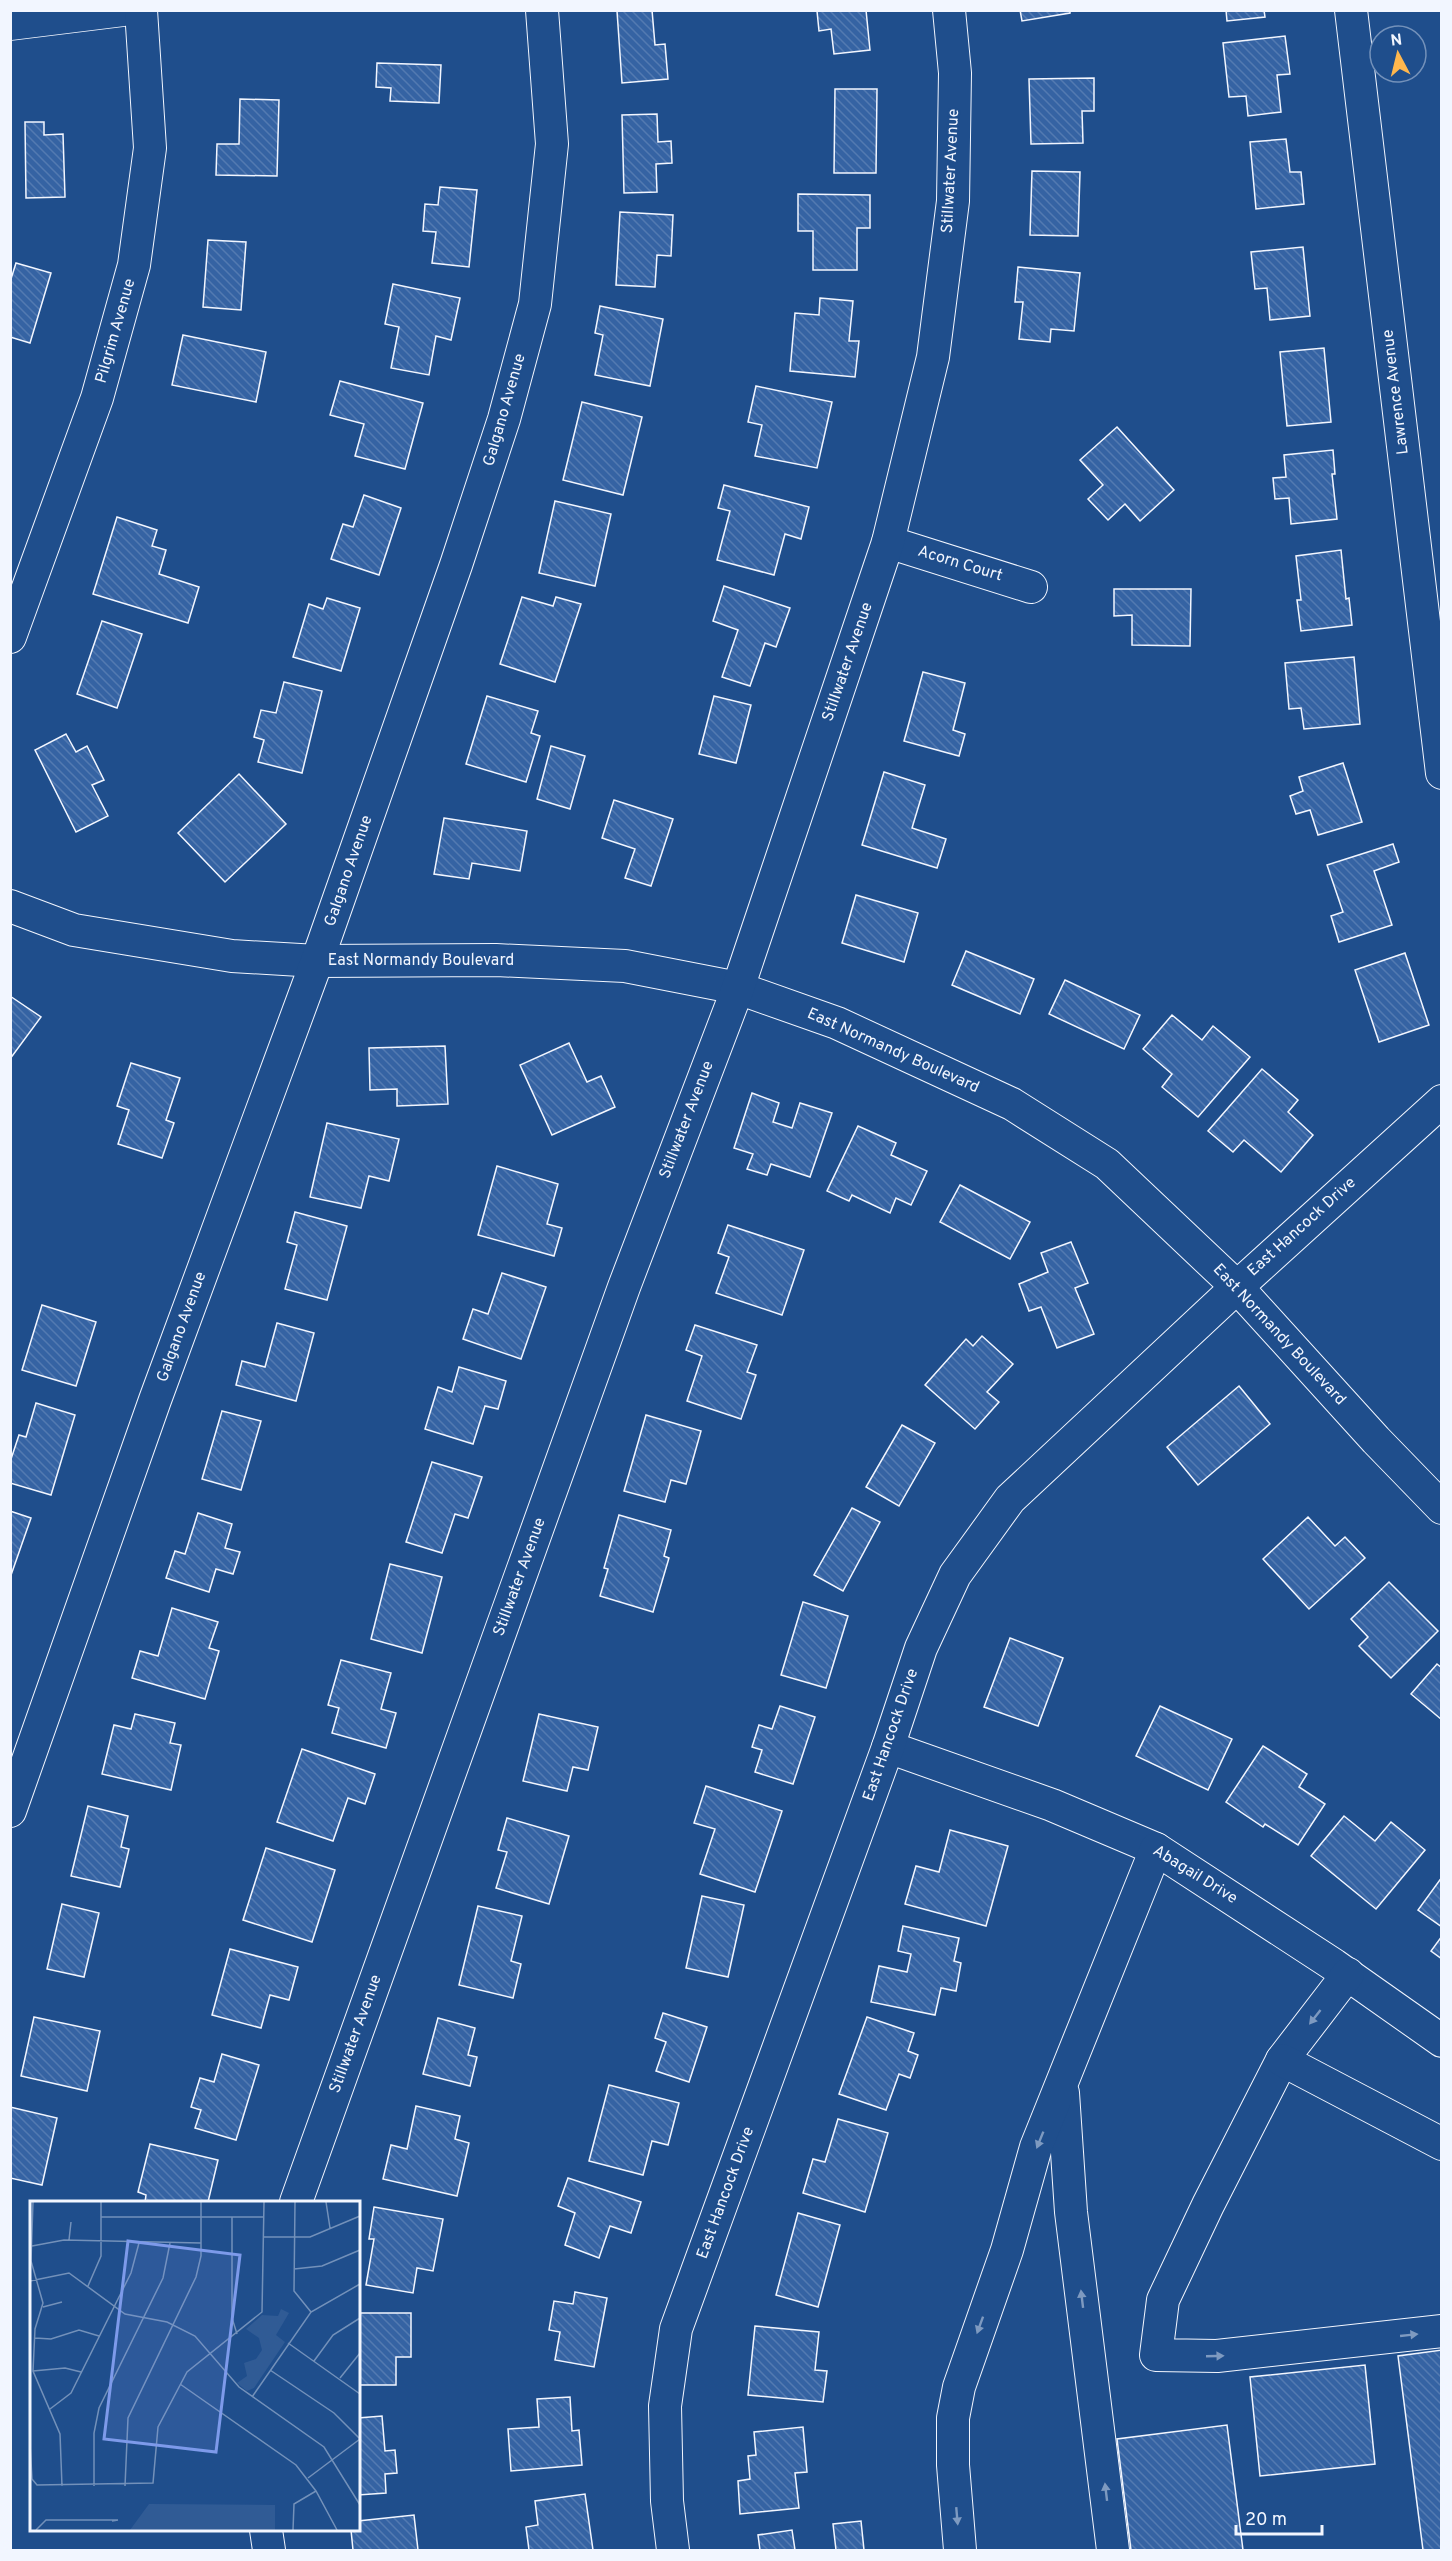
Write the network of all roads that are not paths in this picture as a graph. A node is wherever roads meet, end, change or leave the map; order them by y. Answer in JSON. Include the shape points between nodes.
{"nodes":[{"id":1,"x":123,"y":10,"type":"edge"},
{"id":2,"x":141,"y":10,"type":"edge"},
{"id":3,"x":542,"y":10,"type":"edge"},
{"id":4,"x":950,"y":10,"type":"edge"},
{"id":5,"x":1351,"y":10,"type":"edge"},
{"id":6,"x":10,"y":24,"type":"edge"},
{"id":7,"x":888,"y":542,"type":"junction"},
{"id":8,"x":1031,"y":587,"type":"dead end"},
{"id":9,"x":10,"y":637,"type":"edge"},
{"id":10,"x":1442,"y":774,"type":"edge"},
{"id":11,"x":10,"y":906,"type":"edge"},
{"id":12,"x":317,"y":962,"type":"junction"},
{"id":13,"x":738,"y":988,"type":"junction"},
{"id":14,"x":1442,"y":1101,"type":"edge"},
{"id":15,"x":1237,"y":1287,"type":"junction"},
{"id":16,"x":1442,"y":1509,"type":"edge"},
{"id":17,"x":888,"y":1747,"type":"junction"},
{"id":18,"x":10,"y":1811,"type":"edge"},
{"id":19,"x":1156,"y":1848,"type":"junction"},
{"id":20,"x":1348,"y":1974,"type":"junction"},
{"id":21,"x":1442,"y":2041,"type":"edge"},
{"id":22,"x":1282,"y":2060,"type":"junction"},
{"id":23,"x":1062,"y":2086,"type":"junction"},
{"id":24,"x":1442,"y":2144,"type":"edge"},
{"id":25,"x":296,"y":2201,"type":"edge"},
{"id":26,"x":1442,"y":2331,"type":"edge"},
{"id":27,"x":266,"y":2531,"type":"edge"},
{"id":28,"x":269,"y":2550,"type":"edge"},
{"id":29,"x":674,"y":2550,"type":"edge"},
{"id":30,"x":960,"y":2550,"type":"edge"},
{"id":31,"x":1113,"y":2550,"type":"edge"}],
"edges":[{"from":1,"to":6,"type":"street"},
{"from":2,"to":9,"type":"street","name":"Pilgrim Avenue","via":[[150,148],[134,265],[97,398]]},
{"from":3,"to":12,"type":"street","name":"Galgano Avenue","via":[[552,144],[535,304],[504,419],[456,565]]},
{"from":4,"to":7,"type":"street","name":"Stillwater Avenue","via":[[955,73],[953,201],[933,357]]},
{"from":5,"to":10,"type":"street","name":"Lawrence Avenue"},
{"from":7,"to":8,"type":"street","name":"Acorn Court"},
{"from":7,"to":13,"type":"street","name":"Stillwater Avenue"},
{"from":11,"to":12,"type":"street","name":"East Normandy Boulevard","via":[[74,930],[232,956]]},
{"from":12,"to":13,"type":"street","name":"East Normandy Boulevard","via":[[496,960],[625,966]]},
{"from":12,"to":18,"type":"street","name":"Galgano Avenue","via":[[155,1400]]},
{"from":13,"to":15,"type":"street","name":"East Normandy Boulevard","via":[[837,1023],[1012,1104],[1107,1164]]},
{"from":13,"to":25,"type":"street","name":"Stillwater Avenue","via":[[624,1287]]},
{"from":14,"to":15,"type":"street","name":"East Hancock Drive"},
{"from":15,"to":16,"type":"street","name":"East Normandy Boulevard"},
{"from":15,"to":17,"type":"street","name":"East Hancock Drive","via":[[1010,1499],[955,1575],[921,1648]]},
{"from":17,"to":19,"type":"street","name":"Abagail Drive","via":[[1052,1805]]},
{"from":17,"to":29,"type":"street","name":"East Hancock Drive","via":[[676,2329],[664,2406],[667,2500]]},
{"from":19,"to":20,"type":"street","name":"Abagail Drive"},
{"from":19,"to":23,"type":"street"},
{"from":20,"to":21,"type":"street","name":"Abagail Drive"},
{"from":20,"to":22,"type":"street","one_way":true},
{"from":22,"to":24,"type":"street"},
{"from":22,"to":26,"type":"street","one_way":true,"via":[[1163,2300],[1156,2355],[1217,2356]]},
{"from":23,"to":30,"type":"street","one_way":true,"via":[[1036,2147],[1007,2250],[959,2387],[953,2418],[952,2465]]},
{"from":31,"to":23,"type":"street","one_way":true,"via":[[1071,2212]]},
{"from":27,"to":28,"type":"street"}]}
